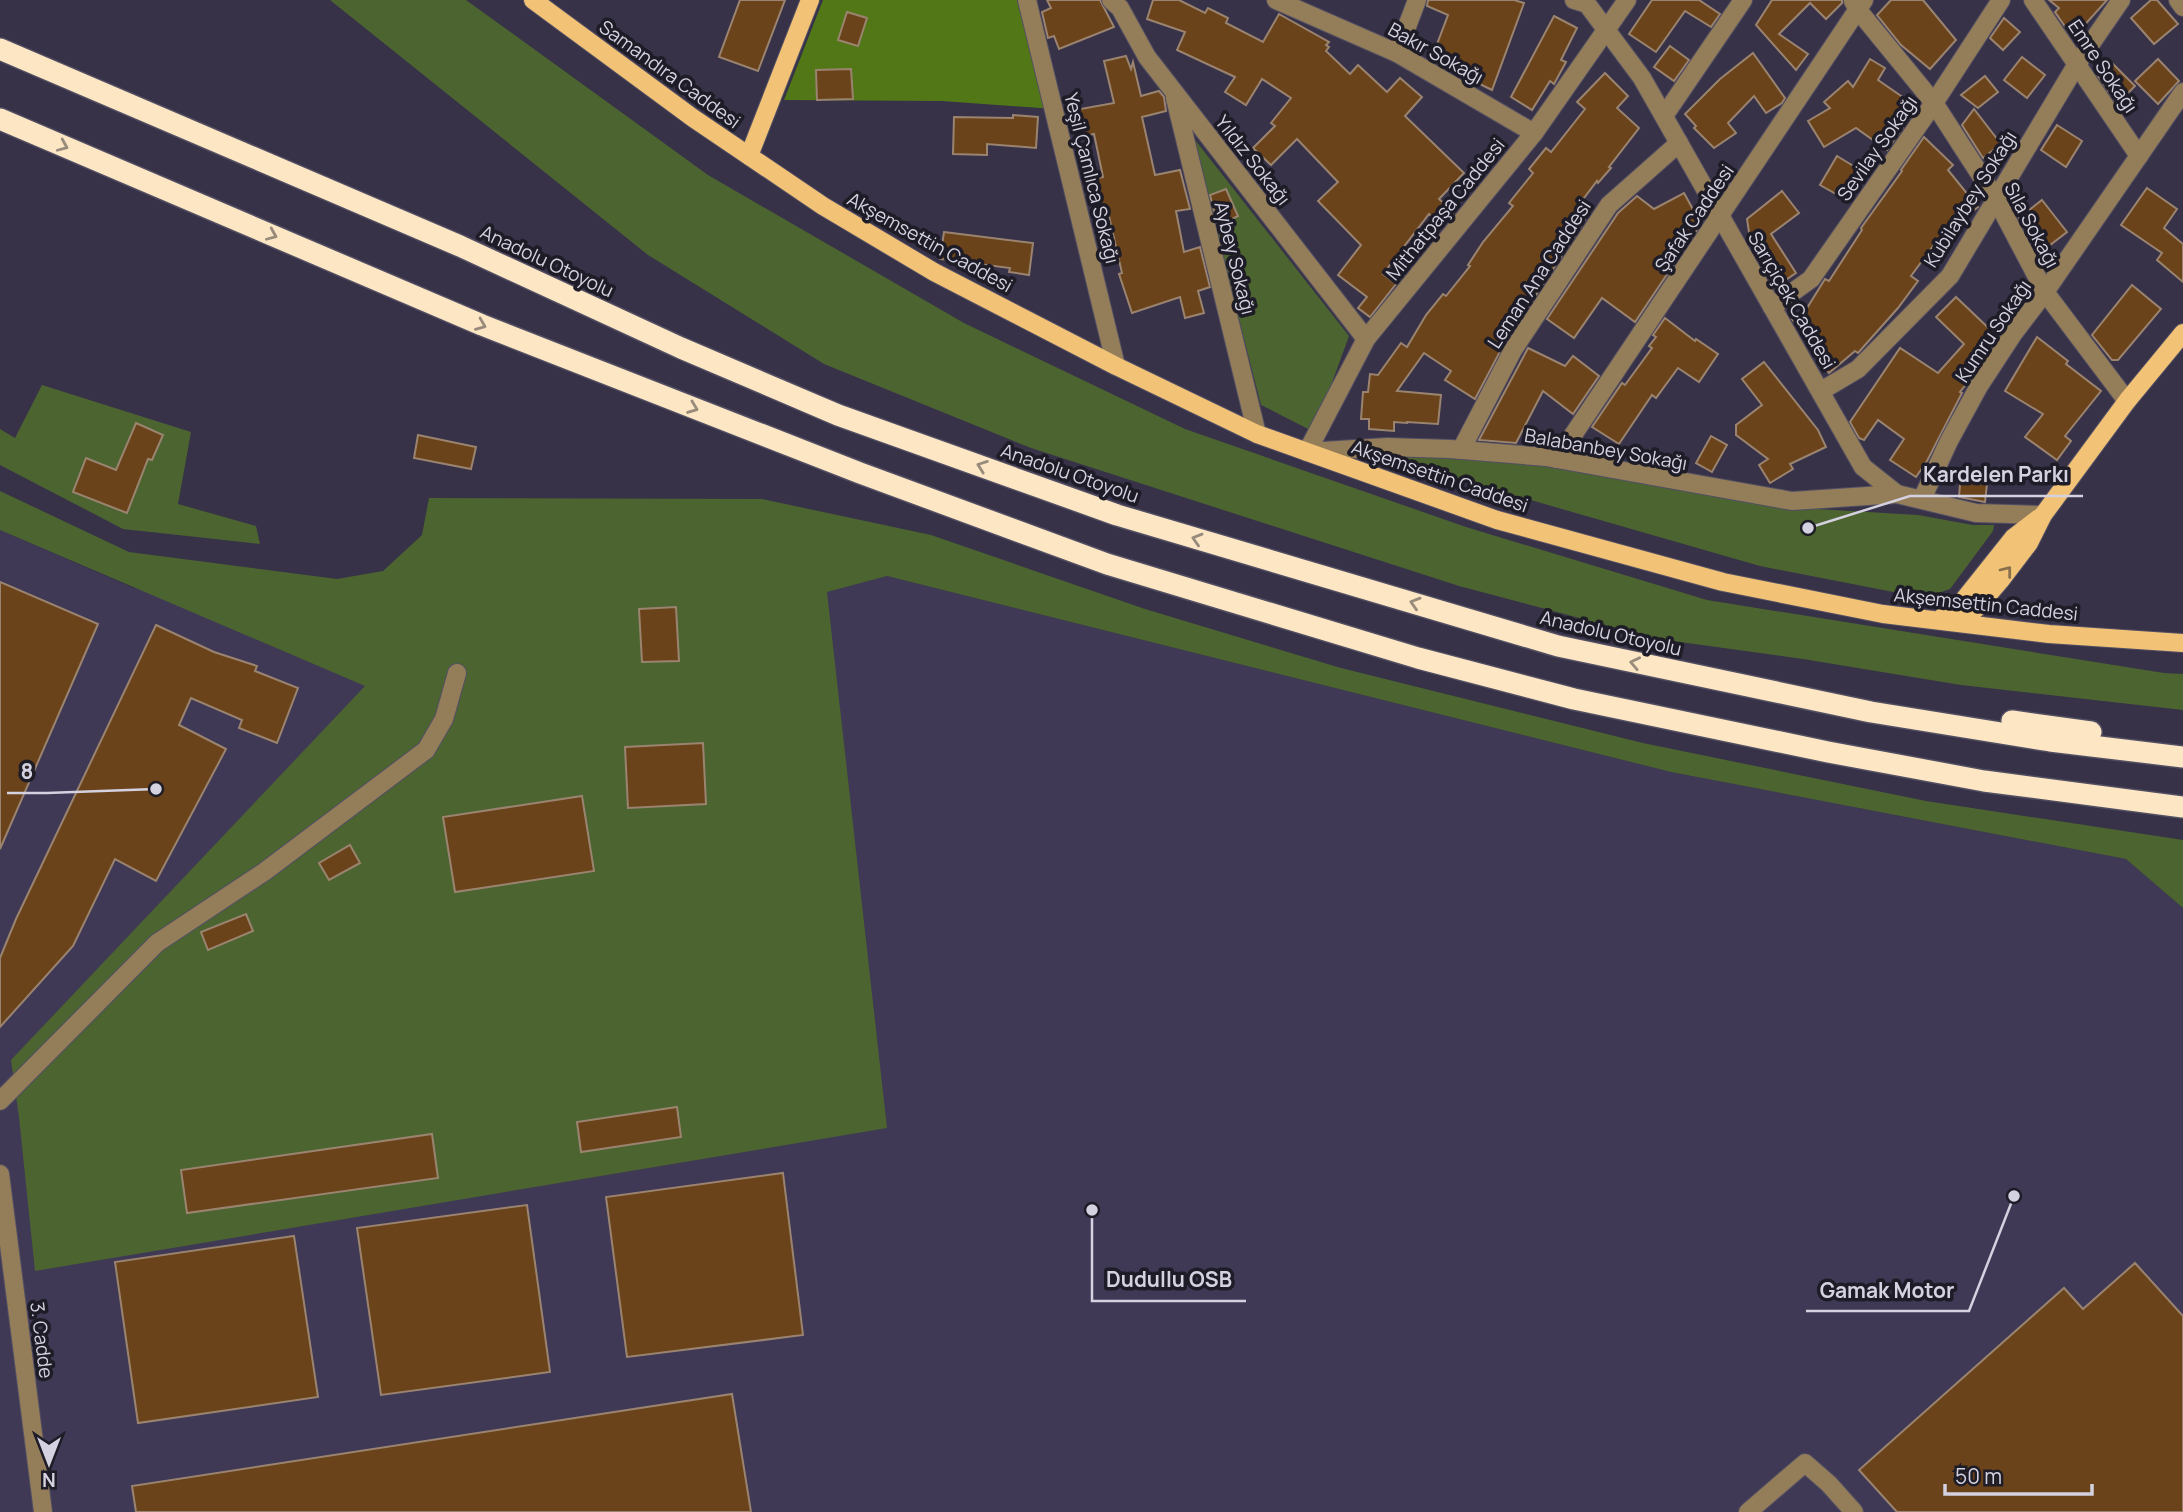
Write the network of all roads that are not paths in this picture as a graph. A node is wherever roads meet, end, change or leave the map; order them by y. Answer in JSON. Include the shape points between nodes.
{"nodes":[{"id":1,"x":533,"y":0,"type":"edge"},
{"id":2,"x":810,"y":0,"type":"edge"},
{"id":3,"x":1027,"y":0,"type":"edge"},
{"id":4,"x":1279,"y":0,"type":"edge"},
{"id":5,"x":1417,"y":0,"type":"edge"},
{"id":6,"x":1627,"y":0,"type":"edge"},
{"id":7,"x":1743,"y":0,"type":"edge"},
{"id":8,"x":2001,"y":0,"type":"edge"},
{"id":9,"x":2033,"y":0,"type":"edge"},
{"id":10,"x":2122,"y":0,"type":"edge"},
{"id":11,"x":2178,"y":0,"type":"edge"},
{"id":12,"x":1583,"y":1,"type":"edge"},
{"id":13,"x":1118,"y":3,"type":"edge"},
{"id":14,"x":1858,"y":3,"type":"edge"},
{"id":15,"x":2183,"y":7,"type":"edge"},
{"id":16,"x":1608,"y":31,"type":"junction"},
{"id":17,"x":0,"y":49,"type":"edge"},
{"id":18,"x":1397,"y":53,"type":"junction"},
{"id":19,"x":2077,"y":64,"type":"junction"},
{"id":20,"x":1174,"y":91,"type":"junction"},
{"id":21,"x":2183,"y":92,"type":"edge"},
{"id":22,"x":1934,"y":103,"type":"junction"},
{"id":23,"x":1664,"y":116,"type":"junction"},
{"id":24,"x":0,"y":119,"type":"edge"},
{"id":25,"x":1534,"y":133,"type":"junction"},
{"id":26,"x":1679,"y":143,"type":"junction"},
{"id":27,"x":749,"y":156,"type":"junction"},
{"id":28,"x":2139,"y":156,"type":"junction"},
{"id":29,"x":1996,"y":199,"type":"junction"},
{"id":30,"x":1720,"y":216,"type":"junction"},
{"id":31,"x":2045,"y":292,"type":"junction"},
{"id":32,"x":1772,"y":307,"type":"junction"},
{"id":33,"x":2183,"y":333,"type":"edge"},
{"id":34,"x":1366,"y":339,"type":"junction"},
{"id":35,"x":1116,"y":366,"type":"junction"},
{"id":36,"x":1821,"y":391,"type":"junction"},
{"id":37,"x":2127,"y":401,"type":"junction"},
{"id":38,"x":1257,"y":434,"type":"junction"},
{"id":39,"x":1461,"y":450,"type":"junction"},
{"id":40,"x":1307,"y":452,"type":"junction"},
{"id":41,"x":1557,"y":459,"type":"junction"},
{"id":42,"x":1897,"y":494,"type":"junction"},
{"id":43,"x":1923,"y":499,"type":"junction"},
{"id":44,"x":2043,"y":515,"type":"junction"},
{"id":45,"x":1934,"y":620,"type":"junction"},
{"id":46,"x":2183,"y":643,"type":"edge"},
{"id":47,"x":457,"y":673,"type":"dead end"},
{"id":48,"x":1701,"y":677,"type":"junction"},
{"id":49,"x":2183,"y":745,"type":"edge"},
{"id":50,"x":2183,"y":757,"type":"edge"},
{"id":51,"x":1984,"y":781,"type":"junction"},
{"id":52,"x":2183,"y":807,"type":"edge"},
{"id":53,"x":2183,"y":818,"type":"edge"},
{"id":54,"x":0,"y":1101,"type":"edge"},
{"id":55,"x":0,"y":1174,"type":"edge"},
{"id":56,"x":43,"y":1512,"type":"edge"},
{"id":57,"x":1748,"y":1512,"type":"edge"},
{"id":58,"x":1854,"y":1512,"type":"edge"}],
"edges":[{"from":1,"to":27,"type":"main road","name":"Samandıra Caddesi"},
{"from":2,"to":27,"type":"main road"},
{"from":3,"to":35,"type":"street","name":"Yeşil Çamlıca Sokağı"},
{"from":4,"to":18,"type":"street","name":"Bakır Sokağı"},
{"from":5,"to":18,"type":"street"},
{"from":6,"to":16,"type":"street","name":"Mithatpaşa Caddesi"},
{"from":7,"to":23,"type":"street"},
{"from":8,"to":22,"type":"street","name":"Sevilay Sokağı"},
{"from":9,"to":19,"type":"street","name":"Emre Sokağı"},
{"from":10,"to":19,"type":"street","name":"Kubilaybey Sokağı"},
{"from":11,"to":15,"type":"street"},
{"from":12,"to":16,"type":"street","name":"Sarıçiçek Caddesi"},
{"from":13,"to":20,"type":"street","name":"Yıldız Sokağı","via":[[1147,57]]},
{"from":14,"to":22,"type":"street","name":"Sıla Sokağı"},
{"from":14,"to":30,"type":"street","name":"Şafak Caddesi"},
{"from":16,"to":23,"type":"street","name":"Sarıçiçek Caddesi"},
{"from":16,"to":25,"type":"street","name":"Mithatpaşa Caddesi"},
{"from":48,"to":17,"type":"highway","name":"Anadolu Otoyolu","one_way":true,"via":[[1558,646],[1130,519],[838,415],[460,246]]},
{"from":18,"to":25,"type":"street","name":"Bakır Sokağı"},
{"from":19,"to":28,"type":"street","name":"Emre Sokağı"},
{"from":19,"to":29,"type":"street","name":"Kubilaybey Sokağı"},
{"from":20,"to":34,"type":"street","name":"Yıldız Sokağı"},
{"from":20,"to":38,"type":"street","name":"Aybey Sokağı"},
{"from":21,"to":28,"type":"street","name":"Kumru Sokağı"},
{"from":22,"to":29,"type":"street","name":"Sıla Sokağı"},
{"from":22,"to":32,"type":"street","name":"Sevilay Sokağı","via":[[1811,279]]},
{"from":23,"to":26,"type":"street","name":"Sarıçiçek Caddesi"},
{"from":24,"to":51,"type":"highway","one_way":true,"via":[[482,326],[1107,564],[1405,654],[1574,699]]},
{"from":25,"to":34,"type":"street","name":"Mithatpaşa Caddesi"},
{"from":26,"to":30,"type":"street","name":"Sarıçiçek Caddesi"},
{"from":26,"to":39,"type":"street","name":"Leman Ana Caddesi","via":[[1609,205],[1513,350]]},
{"from":27,"to":35,"type":"main road","name":"Akşemsettin Caddesi","via":[[934,272]]},
{"from":28,"to":31,"type":"street","name":"Kumru Sokağı"},
{"from":29,"to":31,"type":"street","name":"Sıla Sokağı"},
{"from":29,"to":36,"type":"street","name":"Kubilaybey Sokağı","via":[[1950,276],[1858,369]]},
{"from":30,"to":32,"type":"street","name":"Sarıçiçek Caddesi"},
{"from":30,"to":41,"type":"street","name":"Şafak Caddesi"},
{"from":31,"to":37,"type":"street","name":"Sıla Sokağı"},
{"from":31,"to":43,"type":"street","name":"Kumru Sokağı","via":[[1979,386]]},
{"from":32,"to":36,"type":"street","name":"Sarıçiçek Caddesi"},
{"from":33,"to":37,"type":"main road"},
{"from":34,"to":40,"type":"street","name":"Mithatpaşa Caddesi"},
{"from":35,"to":38,"type":"main road","name":"Akşemsettin Caddesi"},
{"from":36,"to":42,"type":"street","name":"Sarıçiçek Caddesi","via":[[1863,467]]},
{"from":37,"to":44,"type":"main road"},
{"from":38,"to":40,"type":"main road","name":"Akşemsettin Caddesi"},
{"from":39,"to":40,"type":"street","name":"Balabanbey Sokağı","via":[[1387,447]]},
{"from":39,"to":41,"type":"street","name":"Balabanbey Sokağı"},
{"from":40,"to":45,"type":"main road","name":"Akşemsettin Caddesi","via":[[1497,520],[1723,582]]},
{"from":41,"to":42,"type":"street","name":"Balabanbey Sokağı","via":[[1792,501]]},
{"from":42,"to":43,"type":"street","name":"Sarıçiçek Caddesi"},
{"from":43,"to":44,"type":"street","name":"Sarıçiçek Caddesi","via":[[1976,513]]},
{"from":44,"to":45,"type":"main road","via":[[2029,543],[1976,609],[1956,618]]},
{"from":45,"to":46,"type":"main road","name":"Akşemsettin Caddesi"},
{"from":47,"to":54,"type":"street","via":[[444,719],[426,750],[264,872],[157,943]]},
{"from":48,"to":49,"type":"highway"},
{"from":48,"to":50,"type":"highway","name":"Anadolu Otoyolu","via":[[1871,712]]},
{"from":51,"to":52,"type":"highway"},
{"from":51,"to":53,"type":"highway"},
{"from":55,"to":56,"type":"street","name":"3. Cadde"},
{"from":57,"to":58,"type":"street","via":[[1805,1463]]}]}
